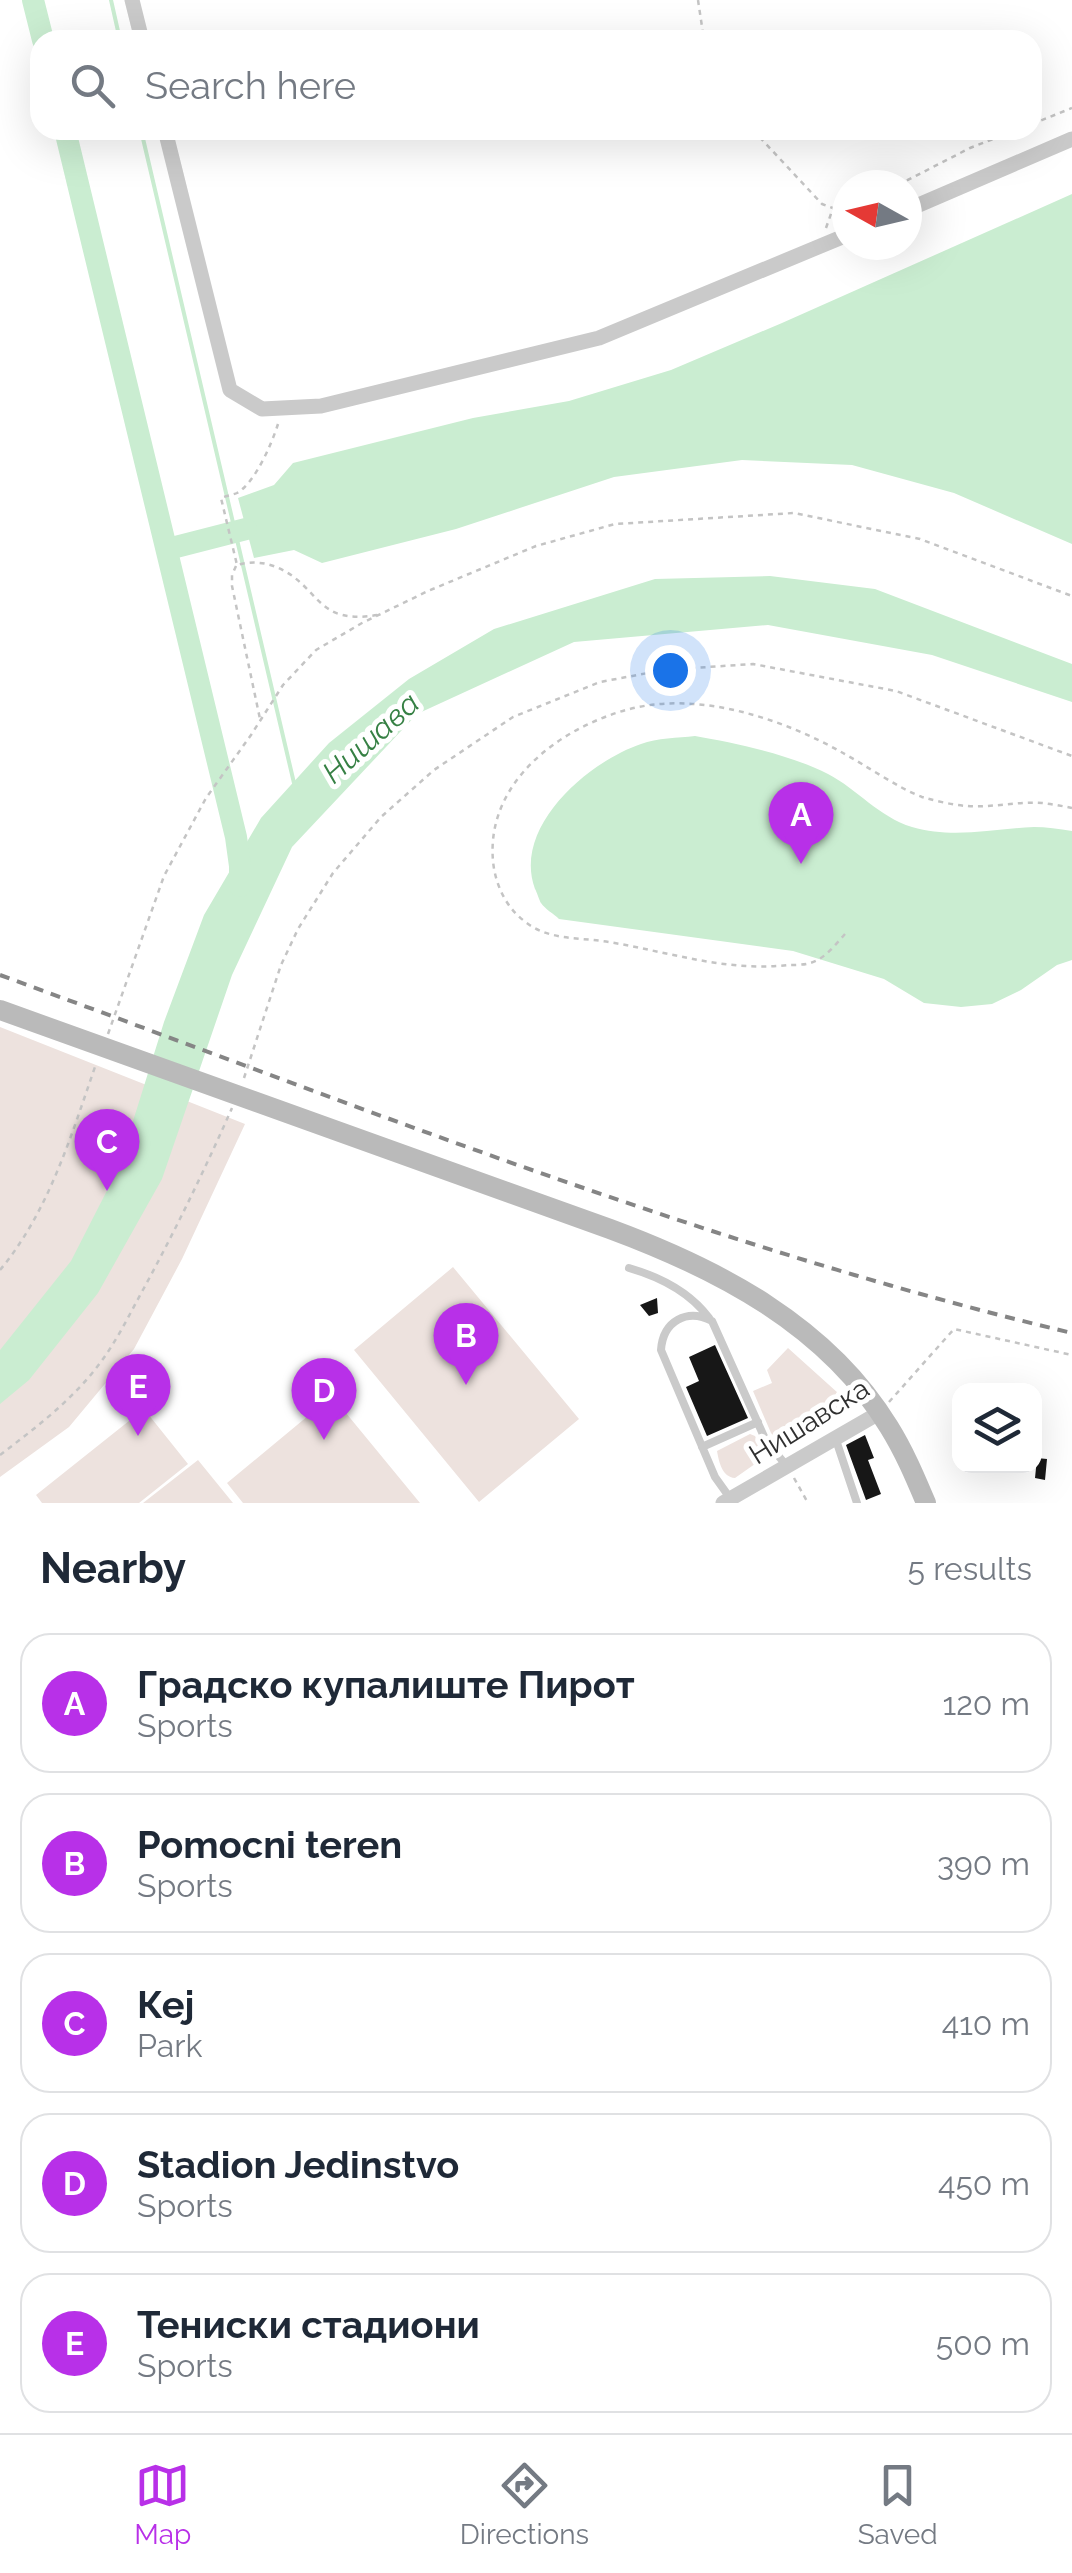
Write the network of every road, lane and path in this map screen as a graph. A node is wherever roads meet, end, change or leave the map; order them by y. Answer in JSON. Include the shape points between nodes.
{"nodes":[{"id":1,"x":132,"y":0,"type":"edge"},
{"id":2,"x":698,"y":0,"type":"edge"},
{"id":3,"x":140,"y":30,"type":"edge"},
{"id":4,"x":702,"y":30,"type":"edge"},
{"id":5,"x":1072,"y":108,"type":"edge"},
{"id":6,"x":1042,"y":120,"type":"edge"},
{"id":7,"x":1072,"y":139,"type":"edge"},
{"id":8,"x":168,"y":140,"type":"edge"},
{"id":9,"x":761,"y":140,"type":"edge"},
{"id":10,"x":990,"y":140,"type":"edge"},
{"id":11,"x":922,"y":173,"type":"edge"},
{"id":12,"x":922,"y":204,"type":"edge"},
{"id":13,"x":832,"y":208,"type":"edge"},
{"id":14,"x":832,"y":211,"type":"edge"},
{"id":15,"x":832,"y":241,"type":"edge"},
{"id":16,"x":818,"y":248,"type":"junction"},
{"id":17,"x":282,"y":408,"type":"junction"},
{"id":18,"x":236,"y":567,"type":"junction"},
{"id":19,"x":1072,"y":596,"type":"edge"},
{"id":20,"x":384,"y":614,"type":"junction"},
{"id":21,"x":260,"y":720,"type":"junction"},
{"id":22,"x":1072,"y":756,"type":"edge"},
{"id":23,"x":206,"y":798,"type":"dead end"},
{"id":24,"x":1072,"y":808,"type":"edge"},
{"id":25,"x":844,"y":934,"type":"dead end"},
{"id":26,"x":0,"y":1010,"type":"edge"},
{"id":27,"x":228,"y":1093,"type":"junction"},
{"id":28,"x":628,"y":1268,"type":"dead end"},
{"id":29,"x":712,"y":1322,"type":"junction"},
{"id":30,"x":1072,"y":1354,"type":"edge"},
{"id":31,"x":879,"y":1413,"type":"junction"},
{"id":32,"x":758,"y":1422,"type":"junction"},
{"id":33,"x":835,"y":1437,"type":"junction"},
{"id":34,"x":702,"y":1447,"type":"junction"},
{"id":35,"x":0,"y":1455,"type":"edge"},
{"id":36,"x":786,"y":1465,"type":"junction"},
{"id":37,"x":727,"y":1500,"type":"edge"},
{"id":38,"x":808,"y":1503,"type":"edge"},
{"id":39,"x":857,"y":1503,"type":"edge"},
{"id":40,"x":926,"y":1503,"type":"edge"}],
"edges":[{"from":1,"to":3,"type":"street"},
{"from":2,"to":4,"type":"path"},
{"from":5,"to":6,"type":"path"},
{"from":7,"to":12,"type":"street"},
{"from":8,"to":17,"type":"street","via":[[230,390],[262,409]]},
{"from":9,"to":13,"type":"path"},
{"from":10,"to":11,"type":"path"},
{"from":14,"to":16,"type":"path"},
{"from":15,"to":16,"type":"street"},
{"from":16,"to":17,"type":"street","via":[[599,338],[321,406]]},
{"from":17,"to":18,"type":"path","via":[[271,447],[244,487],[221,498]]},
{"from":18,"to":20,"type":"path","via":[[263,562],[278,568],[336,613]]},
{"from":18,"to":21,"type":"path","via":[[232,586]]},
{"from":19,"to":20,"type":"path","via":[[920,539],[794,513],[615,524],[536,546]]},
{"from":20,"to":21,"type":"path","via":[[316,650]]},
{"from":21,"to":23,"type":"path"},
{"from":22,"to":27,"type":"path","via":[[896,691],[753,664],[600,682],[513,718],[434,770],[381,816],[298,929]]},
{"from":24,"to":25,"type":"path","via":[[1040,802],[966,806],[920,796],[796,730],[716,707],[673,703],[598,718],[559,740],[524,770],[500,809],[492,855],[497,882],[517,915],[542,932],[745,968],[811,963]]},
{"from":26,"to":27,"type":"street"},
{"from":27,"to":31,"type":"street","via":[[709,1270],[779,1311],[846,1370]]},
{"from":27,"to":35,"type":"path","via":[[174,1234],[117,1337],[72,1394]]},
{"from":28,"to":29,"type":"lane","via":[[674,1286]]},
{"from":29,"to":32,"type":"lane"},
{"from":29,"to":34,"type":"lane","via":[[678,1318],[660,1350]]},
{"from":30,"to":31,"type":"path","name":"Нишавска","via":[[954,1329]]},
{"from":31,"to":33,"type":"street","name":"Нишавска"},
{"from":31,"to":40,"type":"street"},
{"from":32,"to":34,"type":"lane"},
{"from":32,"to":36,"type":"lane"},
{"from":33,"to":36,"type":"street","name":"Нишавска"},
{"from":33,"to":39,"type":"lane"},
{"from":34,"to":37,"type":"lane"},
{"from":36,"to":37,"type":"street","name":"Нишавска"},
{"from":36,"to":38,"type":"path"}]}
